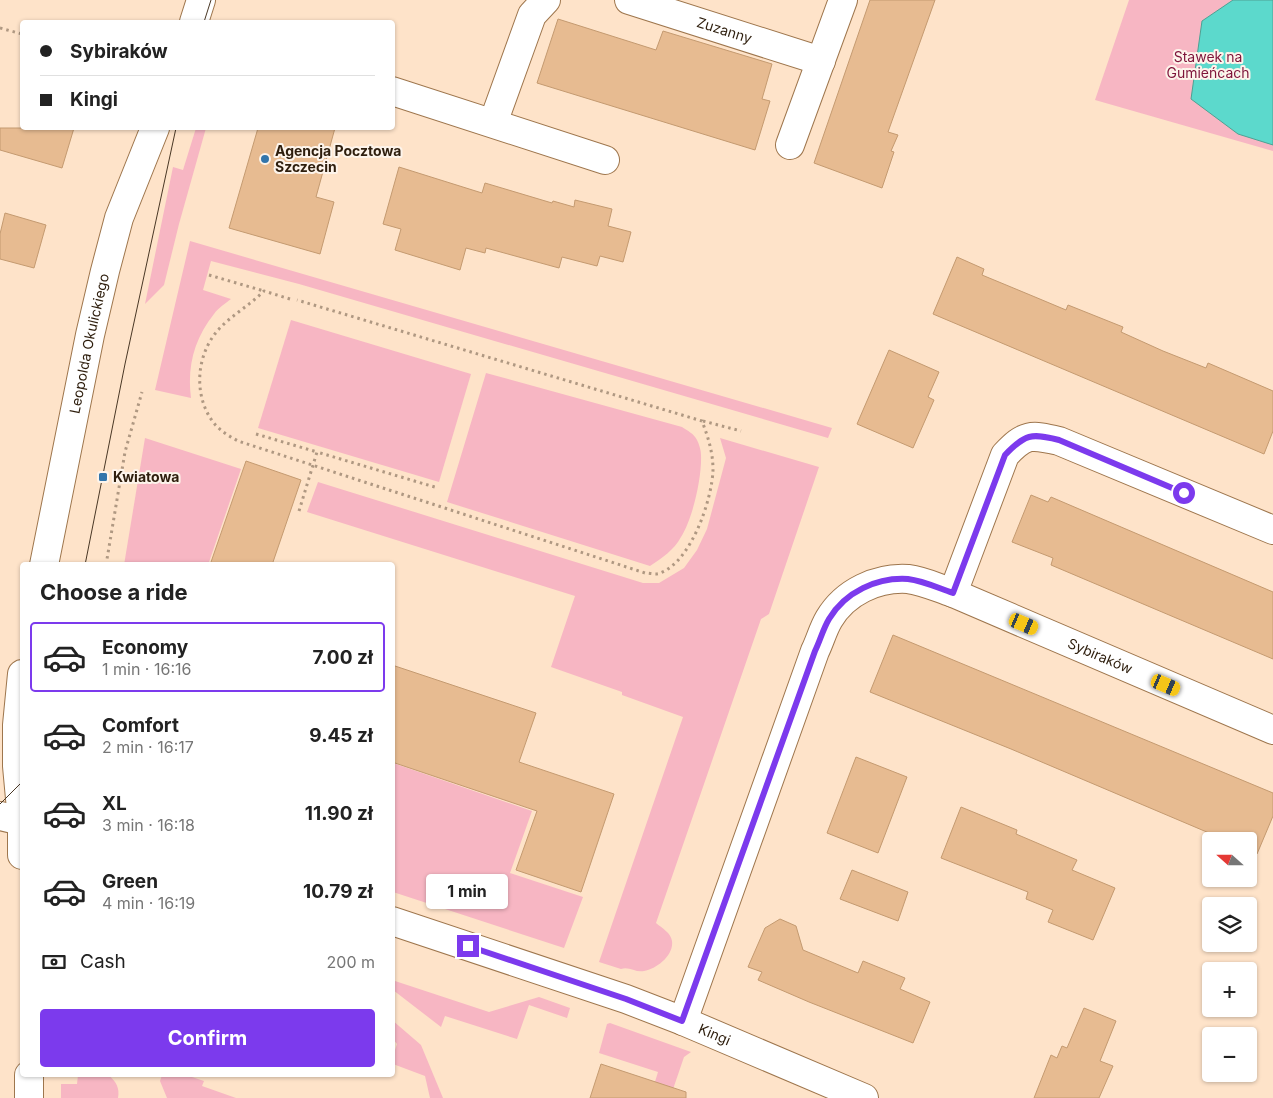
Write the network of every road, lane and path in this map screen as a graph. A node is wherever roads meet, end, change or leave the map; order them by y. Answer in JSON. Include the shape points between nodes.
{"nodes":[{"id":1,"x":201,"y":0,"type":"edge"},
{"id":2,"x":546,"y":0,"type":"edge"},
{"id":3,"x":629,"y":0,"type":"edge"},
{"id":4,"x":843,"y":0,"type":"edge"},
{"id":5,"x":195,"y":20,"type":"edge"},
{"id":6,"x":0,"y":28,"type":"edge"},
{"id":7,"x":20,"y":33,"type":"edge"},
{"id":8,"x":821,"y":61,"type":"junction"},
{"id":9,"x":395,"y":92,"type":"edge"},
{"id":10,"x":494,"y":124,"type":"junction"},
{"id":11,"x":154,"y":130,"type":"edge"},
{"id":12,"x":790,"y":145,"type":"dead end"},
{"id":13,"x":605,"y":160,"type":"dead end"},
{"id":14,"x":209,"y":275,"type":"dead end"},
{"id":15,"x":264,"y":291,"type":"junction"},
{"id":16,"x":290,"y":299,"type":"dead end"},
{"id":17,"x":297,"y":300,"type":"dead end"},
{"id":18,"x":142,"y":392,"type":"dead end"},
{"id":19,"x":702,"y":421,"type":"junction"},
{"id":20,"x":741,"y":431,"type":"dead end"},
{"id":21,"x":256,"y":434,"type":"dead end"},
{"id":22,"x":317,"y":452,"type":"junction"},
{"id":23,"x":313,"y":466,"type":"junction"},
{"id":24,"x":438,"y":488,"type":"dead end"},
{"id":25,"x":299,"y":511,"type":"dead end"},
{"id":26,"x":1273,"y":530,"type":"edge"},
{"id":27,"x":45,"y":562,"type":"edge"},
{"id":28,"x":107,"y":562,"type":"edge"},
{"id":29,"x":953,"y":593,"type":"junction"},
{"id":30,"x":20,"y":694,"type":"edge"},
{"id":31,"x":1273,"y":730,"type":"edge"},
{"id":32,"x":15,"y":819,"type":"edge"},
{"id":33,"x":20,"y":845,"type":"edge"},
{"id":34,"x":395,"y":922,"type":"edge"},
{"id":35,"x":682,"y":1021,"type":"junction"},
{"id":36,"x":29,"y":1077,"type":"edge"},
{"id":37,"x":29,"y":1098,"type":"edge"},
{"id":38,"x":864,"y":1098,"type":"edge"}],
"edges":[{"from":1,"to":5,"type":"street"},
{"from":2,"to":10,"type":"street","via":[[532,15]]},
{"from":3,"to":8,"type":"street","name":"Zuzanny"},
{"from":4,"to":8,"type":"street"},
{"from":6,"to":7,"type":"path"},
{"from":8,"to":12,"type":"street"},
{"from":9,"to":10,"type":"street"},
{"from":10,"to":13,"type":"street"},
{"from":11,"to":27,"type":"street","name":"Leopolda Okulickiego","via":[[119,218],[107,262]]},
{"from":14,"to":15,"type":"path"},
{"from":15,"to":16,"type":"path"},
{"from":15,"to":23,"type":"path","via":[[220,328],[204,352],[199,384],[206,411],[214,424],[228,436]]},
{"from":17,"to":19,"type":"path"},
{"from":18,"to":28,"type":"path","via":[[125,452]]},
{"from":19,"to":20,"type":"path"},
{"from":19,"to":23,"type":"path","via":[[712,448],[713,471],[699,527],[687,550],[673,566],[658,574],[645,573]]},
{"from":21,"to":22,"type":"path"},
{"from":22,"to":23,"type":"path"},
{"from":22,"to":24,"type":"path"},
{"from":23,"to":25,"type":"path"},
{"from":26,"to":29,"type":"street","via":[[1059,440],[1031,436],[1017,442],[1005,455]]},
{"from":29,"to":31,"type":"street","name":"Sybiraków"},
{"from":29,"to":35,"type":"street","name":"Sybiraków","via":[[908,579],[887,581],[865,586],[845,600],[829,619]]},
{"from":30,"to":32,"type":"street"},
{"from":32,"to":33,"type":"street"},
{"from":34,"to":35,"type":"street","name":"Kingi","via":[[626,999]]},
{"from":35,"to":38,"type":"street","name":"Kingi"},
{"from":36,"to":37,"type":"street"}]}
